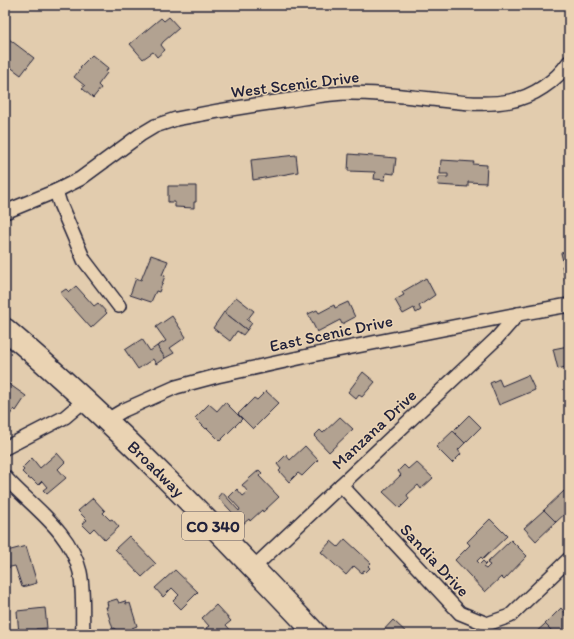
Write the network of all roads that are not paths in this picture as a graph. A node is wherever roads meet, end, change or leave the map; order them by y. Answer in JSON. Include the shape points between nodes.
{"nodes":[{"id":1,"x":569,"y":62,"type":"edge"},
{"id":2,"x":56,"y":191,"type":"junction"},
{"id":3,"x":5,"y":212,"type":"edge"},
{"id":4,"x":569,"y":305,"type":"edge"},
{"id":5,"x":119,"y":306,"type":"dead end"},
{"id":6,"x":518,"y":314,"type":"junction"},
{"id":7,"x":5,"y":328,"type":"edge"},
{"id":8,"x":85,"y":400,"type":"junction"},
{"id":9,"x":107,"y":420,"type":"junction"},
{"id":10,"x":5,"y":448,"type":"edge"},
{"id":11,"x":5,"y":477,"type":"edge"},
{"id":12,"x":341,"y":485,"type":"junction"},
{"id":13,"x":569,"y":559,"type":"edge"},
{"id":14,"x":254,"y":567,"type":"junction"},
{"id":15,"x":83,"y":634,"type":"edge"},
{"id":16,"x":316,"y":634,"type":"edge"}],
"edges":[{"from":1,"to":2,"type":"street","name":"West Scenic Drive","via":[[543,87],[525,97],[510,101],[484,104],[347,93],[176,119],[155,126],[140,135],[80,179]]},
{"from":2,"to":3,"type":"street","name":"West Scenic Drive"},
{"from":2,"to":5,"type":"street","via":[[84,260]]},
{"from":4,"to":6,"type":"street","name":"East Scenic Drive"},
{"from":6,"to":9,"type":"street","name":"East Scenic Drive","via":[[216,376],[176,387]]},
{"from":6,"to":12,"type":"street","name":"Manzana Drive","via":[[496,339]]},
{"from":7,"to":8,"type":"main road","name":"Broadway","number":"CO 340"},
{"from":8,"to":9,"type":"main road","name":"Broadway","number":"CO 340"},
{"from":8,"to":10,"type":"street","via":[[65,417]]},
{"from":9,"to":14,"type":"main road","name":"Broadway","number":"CO 340"},
{"from":11,"to":15,"type":"street","via":[[56,526],[71,548],[80,573]]},
{"from":12,"to":13,"type":"street","name":"Sandia Drive","via":[[460,613],[487,624],[510,616]]},
{"from":12,"to":14,"type":"street","name":"Manzana Drive"},
{"from":14,"to":16,"type":"main road","name":"Broadway","number":"CO 340"}]}
